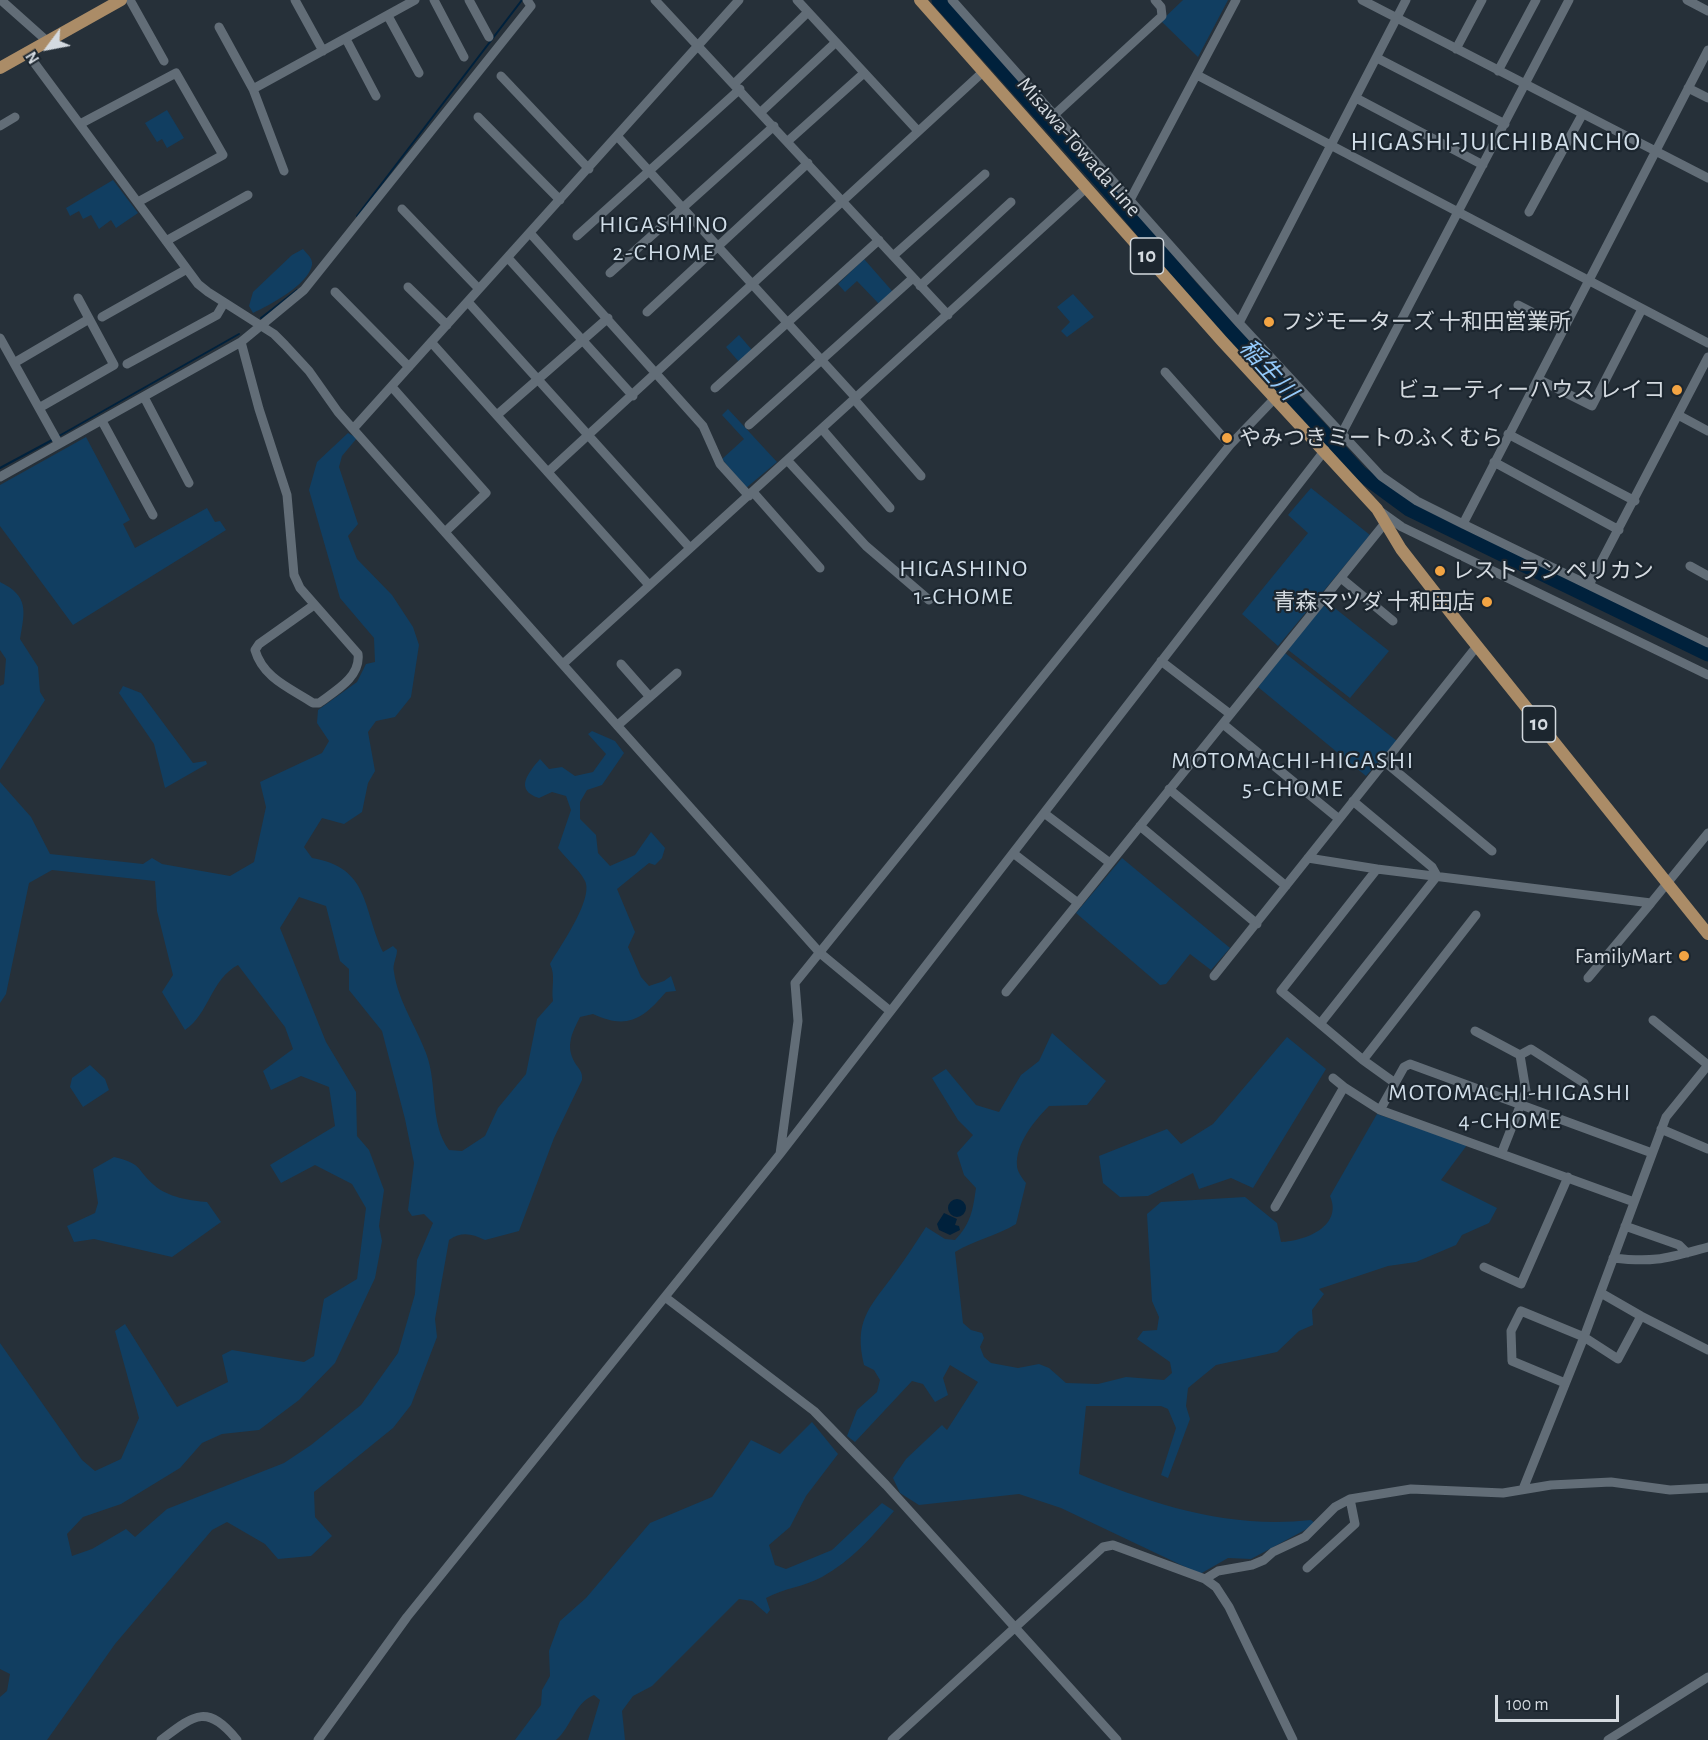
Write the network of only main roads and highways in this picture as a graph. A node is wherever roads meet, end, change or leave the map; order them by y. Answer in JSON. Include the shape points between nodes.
{"nodes":[{"id":1,"x":121,"y":0,"type":"edge"},
{"id":2,"x":920,"y":0,"type":"edge"},
{"id":3,"x":2,"y":63,"type":"edge"},
{"id":4,"x":1707,"y":930,"type":"edge"}],
"edges":[{"from":1,"to":3,"type":"main road"},
{"from":2,"to":4,"type":"main road","name":"Misawa-Towada Line","number":"10","via":[[1222,341],[1377,509],[1401,549],[1477,646]]}]}
